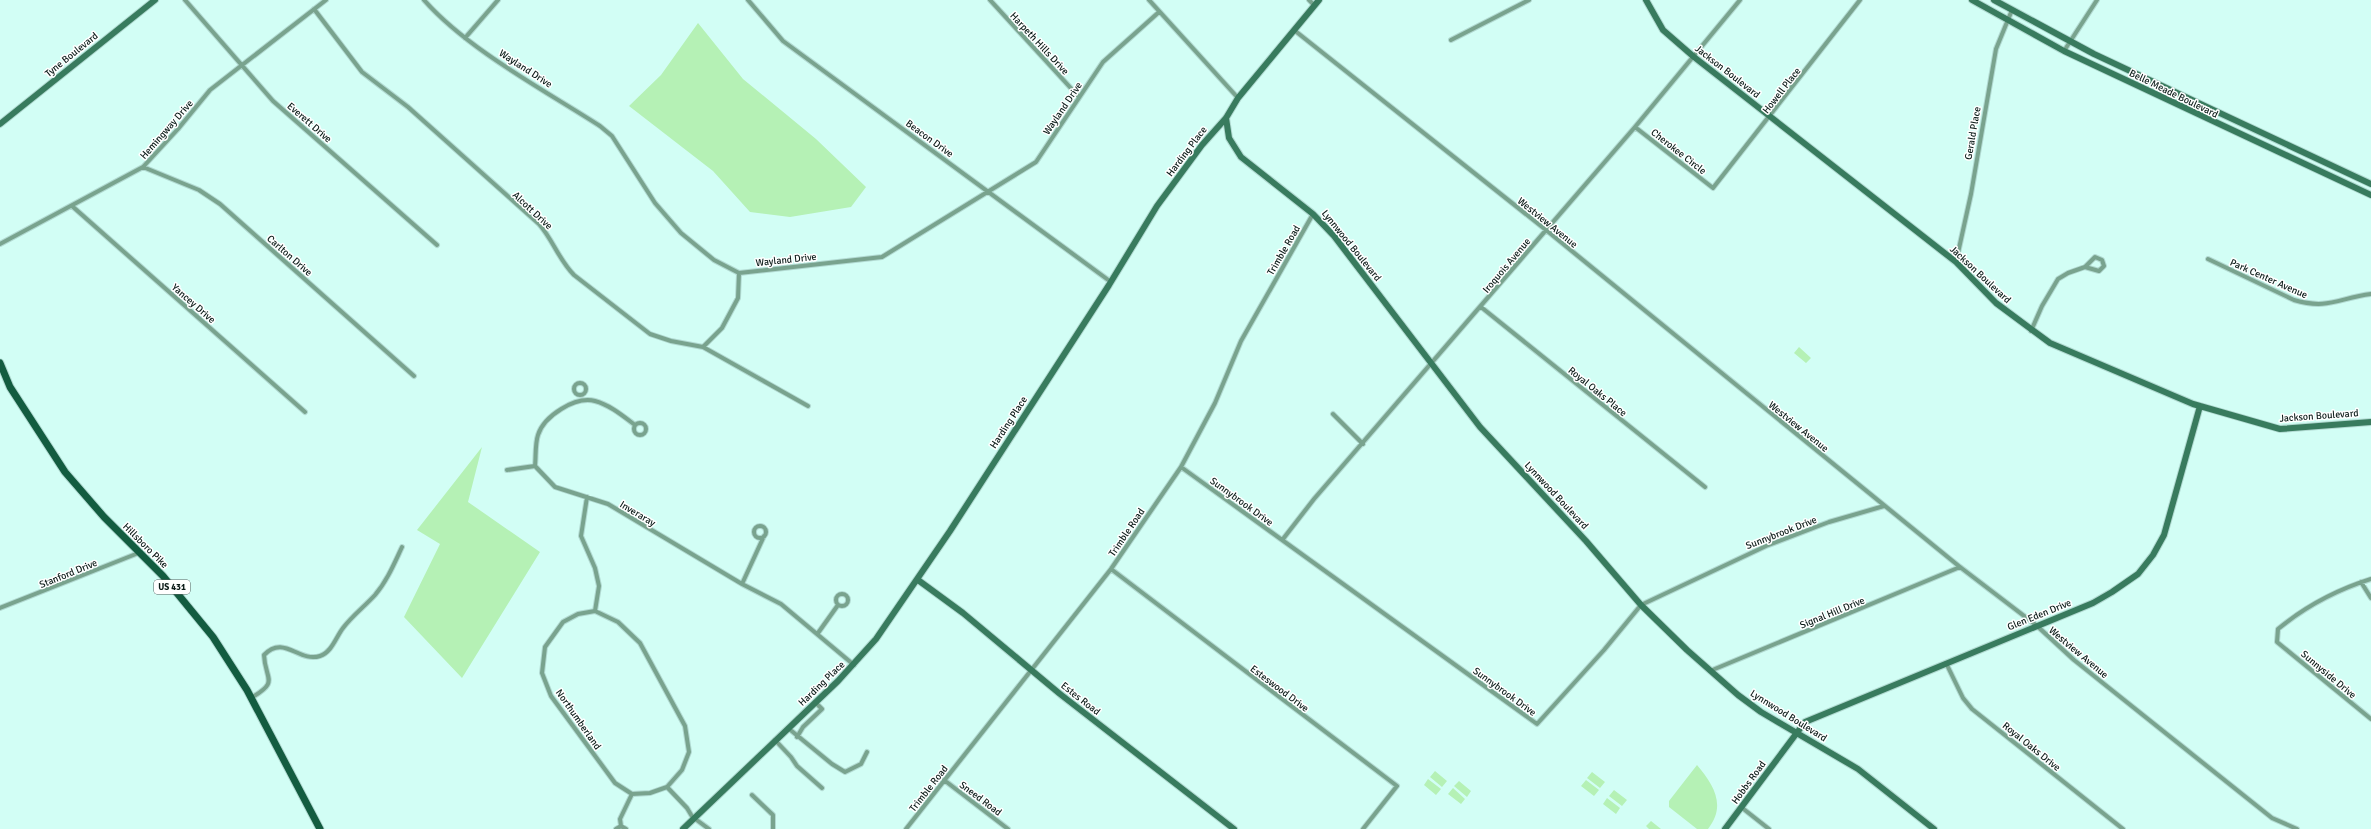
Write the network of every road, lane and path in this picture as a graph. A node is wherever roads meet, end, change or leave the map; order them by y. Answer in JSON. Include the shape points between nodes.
{"nodes":[{"id":1,"x":155,"y":0,"type":"edge"},
{"id":2,"x":185,"y":0,"type":"edge"},
{"id":3,"x":326,"y":0,"type":"edge"},
{"id":4,"x":424,"y":0,"type":"edge"},
{"id":5,"x":498,"y":0,"type":"edge"},
{"id":6,"x":748,"y":0,"type":"edge"},
{"id":7,"x":990,"y":0,"type":"edge"},
{"id":8,"x":1149,"y":0,"type":"edge"},
{"id":9,"x":1309,"y":0,"type":"edge"},
{"id":10,"x":1319,"y":0,"type":"edge"},
{"id":11,"x":1529,"y":0,"type":"edge"},
{"id":12,"x":1646,"y":0,"type":"edge"},
{"id":13,"x":1740,"y":0,"type":"edge"},
{"id":14,"x":1860,"y":0,"type":"edge"},
{"id":15,"x":1972,"y":0,"type":"edge"},
{"id":16,"x":1994,"y":0,"type":"edge"},
{"id":17,"x":2097,"y":0,"type":"edge"},
{"id":18,"x":1314,"y":5,"type":"junction"},
{"id":19,"x":314,"y":9,"type":"junction"},
{"id":20,"x":2012,"y":10,"type":"junction"},
{"id":21,"x":1159,"y":12,"type":"junction"},
{"id":22,"x":2008,"y":20,"type":"junction"},
{"id":23,"x":1294,"y":30,"type":"junction"},
{"id":24,"x":465,"y":38,"type":"junction"},
{"id":25,"x":1451,"y":40,"type":"dead end"},
{"id":26,"x":2070,"y":42,"type":"junction"},
{"id":27,"x":2064,"y":51,"type":"junction"},
{"id":28,"x":1694,"y":57,"type":"junction"},
{"id":29,"x":242,"y":64,"type":"junction"},
{"id":30,"x":2165,"y":88,"type":"junction"},
{"id":31,"x":1079,"y":97,"type":"junction"},
{"id":32,"x":1238,"y":98,"type":"junction"},
{"id":33,"x":2161,"y":98,"type":"junction"},
{"id":34,"x":2193,"y":101,"type":"junction"},
{"id":35,"x":2188,"y":111,"type":"junction"},
{"id":36,"x":1770,"y":117,"type":"junction"},
{"id":37,"x":1226,"y":118,"type":"junction"},
{"id":38,"x":0,"y":124,"type":"edge"},
{"id":39,"x":1635,"y":127,"type":"junction"},
{"id":40,"x":143,"y":167,"type":"junction"},
{"id":41,"x":2371,"y":184,"type":"edge"},
{"id":42,"x":1713,"y":188,"type":"joint"},
{"id":43,"x":989,"y":191,"type":"junction"},
{"id":44,"x":2371,"y":196,"type":"edge"},
{"id":45,"x":72,"y":206,"type":"junction"},
{"id":46,"x":1313,"y":214,"type":"junction"},
{"id":47,"x":1546,"y":230,"type":"junction"},
{"id":48,"x":0,"y":244,"type":"edge"},
{"id":49,"x":437,"y":245,"type":"dead end"},
{"id":50,"x":2208,"y":259,"type":"dead end"},
{"id":51,"x":1956,"y":262,"type":"junction"},
{"id":52,"x":2085,"y":267,"type":"junction"},
{"id":53,"x":739,"y":273,"type":"junction"},
{"id":54,"x":1111,"y":282,"type":"junction"},
{"id":55,"x":2371,"y":294,"type":"edge"},
{"id":56,"x":1481,"y":307,"type":"junction"},
{"id":57,"x":2031,"y":331,"type":"junction"},
{"id":58,"x":703,"y":347,"type":"junction"},
{"id":59,"x":0,"y":363,"type":"edge"},
{"id":60,"x":1433,"y":364,"type":"junction"},
{"id":61,"x":414,"y":376,"type":"dead end"},
{"id":62,"x":581,"y":394,"type":"dead end"},
{"id":63,"x":582,"y":402,"type":"junction"},
{"id":64,"x":808,"y":406,"type":"dead end"},
{"id":65,"x":2200,"y":406,"type":"junction"},
{"id":66,"x":305,"y":412,"type":"dead end"},
{"id":67,"x":1333,"y":414,"type":"dead end"},
{"id":68,"x":2371,"y":422,"type":"edge"},
{"id":69,"x":635,"y":425,"type":"dead end"},
{"id":70,"x":1363,"y":444,"type":"junction"},
{"id":71,"x":535,"y":466,"type":"junction"},
{"id":72,"x":1181,"y":467,"type":"junction"},
{"id":73,"x":507,"y":470,"type":"dead end"},
{"id":74,"x":1705,"y":487,"type":"dead end"},
{"id":75,"x":587,"y":497,"type":"junction"},
{"id":76,"x":1884,"y":506,"type":"junction"},
{"id":77,"x":764,"y":536,"type":"dead end"},
{"id":78,"x":1283,"y":540,"type":"junction"},
{"id":79,"x":402,"y":547,"type":"dead end"},
{"id":80,"x":141,"y":552,"type":"junction"},
{"id":81,"x":1960,"y":567,"type":"junction"},
{"id":82,"x":1111,"y":569,"type":"junction"},
{"id":83,"x":2371,"y":579,"type":"edge"},
{"id":84,"x":918,"y":580,"type":"junction"},
{"id":85,"x":2361,"y":582,"type":"junction"},
{"id":86,"x":742,"y":584,"type":"junction"},
{"id":87,"x":2371,"y":598,"type":"edge"},
{"id":88,"x":838,"y":605,"type":"dead end"},
{"id":89,"x":1641,"y":605,"type":"junction"},
{"id":90,"x":0,"y":608,"type":"edge"},
{"id":91,"x":595,"y":611,"type":"junction"},
{"id":92,"x":2036,"y":625,"type":"junction"},
{"id":93,"x":818,"y":633,"type":"junction"},
{"id":94,"x":1946,"y":663,"type":"junction"},
{"id":95,"x":854,"y":665,"type":"junction"},
{"id":96,"x":1030,"y":670,"type":"junction"},
{"id":97,"x":1709,"y":671,"type":"junction"},
{"id":98,"x":251,"y":698,"type":"junction"},
{"id":99,"x":815,"y":702,"type":"junction"},
{"id":100,"x":2371,"y":719,"type":"edge"},
{"id":101,"x":788,"y":728,"type":"junction"},
{"id":102,"x":1796,"y":732,"type":"junction"},
{"id":103,"x":797,"y":737,"type":"junction"},
{"id":104,"x":775,"y":739,"type":"junction"},
{"id":105,"x":1786,"y":746,"type":"joint"},
{"id":106,"x":867,"y":752,"type":"dead end"},
{"id":107,"x":944,"y":780,"type":"junction"},
{"id":108,"x":667,"y":787,"type":"junction"},
{"id":109,"x":822,"y":788,"type":"dead end"},
{"id":110,"x":632,"y":794,"type":"junction"},
{"id":111,"x":752,"y":795,"type":"dead end"},
{"id":112,"x":1741,"y":807,"type":"junction"},
{"id":113,"x":693,"y":818,"type":"junction"},
{"id":114,"x":621,"y":826,"type":"junction"},
{"id":115,"x":320,"y":829,"type":"edge"},
{"id":116,"x":616,"y":829,"type":"edge"},
{"id":117,"x":626,"y":829,"type":"edge"},
{"id":118,"x":683,"y":829,"type":"edge"},
{"id":119,"x":709,"y":829,"type":"edge"},
{"id":120,"x":773,"y":829,"type":"edge"},
{"id":121,"x":906,"y":829,"type":"edge"},
{"id":122,"x":1008,"y":829,"type":"edge"},
{"id":123,"x":1234,"y":829,"type":"edge"},
{"id":124,"x":1362,"y":829,"type":"edge"},
{"id":125,"x":1725,"y":829,"type":"edge"},
{"id":126,"x":1769,"y":829,"type":"edge"},
{"id":127,"x":1934,"y":829,"type":"edge"},
{"id":128,"x":2123,"y":829,"type":"edge"},
{"id":129,"x":2297,"y":829,"type":"edge"}],
"edges":[{"from":1,"to":38,"type":"street","name":"Tyne Boulevard"},
{"from":2,"to":29,"type":"street","name":"Everett Drive"},
{"from":3,"to":19,"type":"street","name":"Hemingway Drive"},
{"from":4,"to":24,"type":"street","name":"Wayland Drive","via":[[440,18]]},
{"from":5,"to":24,"type":"street"},
{"from":6,"to":43,"type":"street","name":"Beacon Drive","via":[[783,41]]},
{"from":7,"to":31,"type":"street","name":"Harpeth Hills Drive"},
{"from":8,"to":21,"type":"street"},
{"from":9,"to":18,"type":"street"},
{"from":10,"to":18,"type":"street","name":"Harding Place"},
{"from":11,"to":25,"type":"street"},
{"from":12,"to":28,"type":"street","name":"Jackson Boulevard","via":[[1663,30]]},
{"from":13,"to":28,"type":"street","name":"Iroquois Avenue"},
{"from":14,"to":36,"type":"street","name":"Howell Place"},
{"from":15,"to":22,"type":"street","name":"Belle Meade Boulevard"},
{"from":16,"to":20,"type":"street","name":"Belle Meade Boulevard"},
{"from":17,"to":26,"type":"street"},
{"from":18,"to":23,"type":"street","name":"Harding Place"},
{"from":19,"to":29,"type":"street","name":"Hemingway Drive"},
{"from":19,"to":58,"type":"street","name":"Alcott Drive","via":[[362,72],[408,108],[539,224],[549,235],[563,264],[574,275],[650,334]]},
{"from":20,"to":22,"type":"street","name":"Gerald Place"},
{"from":20,"to":26,"type":"street","name":"Belle Meade Boulevard"},
{"from":21,"to":31,"type":"street","name":"Wayland Drive","via":[[1103,62]]},
{"from":21,"to":32,"type":"street"},
{"from":22,"to":27,"type":"street","name":"Belle Meade Boulevard"},
{"from":22,"to":51,"type":"street","name":"Gerald Place","via":[[1997,44],[1989,79],[1971,194]]},
{"from":23,"to":32,"type":"street","name":"Harding Place"},
{"from":23,"to":47,"type":"street","name":"Westview Avenue"},
{"from":24,"to":53,"type":"street","name":"Wayland Drive","via":[[612,136],[655,203],[681,233],[714,260]]},
{"from":26,"to":27,"type":"street"},
{"from":26,"to":30,"type":"street","name":"Belle Meade Boulevard"},
{"from":27,"to":33,"type":"street","name":"Belle Meade Boulevard"},
{"from":28,"to":36,"type":"street","name":"Jackson Boulevard"},
{"from":28,"to":39,"type":"street","name":"Iroquois Avenue"},
{"from":29,"to":40,"type":"street","name":"Hemingway Drive","via":[[210,90]]},
{"from":29,"to":49,"type":"street","name":"Everett Drive","via":[[273,101]]},
{"from":30,"to":33,"type":"street"},
{"from":30,"to":34,"type":"street","name":"Belle Meade Boulevard"},
{"from":31,"to":43,"type":"street","name":"Wayland Drive","via":[[1036,162]]},
{"from":32,"to":37,"type":"street","name":"Harding Place"},
{"from":33,"to":35,"type":"street","name":"Belle Meade Boulevard"},
{"from":34,"to":35,"type":"street"},
{"from":34,"to":41,"type":"street","name":"Belle Meade Boulevard"},
{"from":35,"to":44,"type":"street","name":"Belle Meade Boulevard"},
{"from":36,"to":42,"type":"street","name":"Howell Place"},
{"from":36,"to":51,"type":"street","name":"Jackson Boulevard"},
{"from":37,"to":46,"type":"street","name":"Lynnwood Boulevard","via":[[1229,138],[1241,158]]},
{"from":37,"to":54,"type":"street","name":"Harding Place","via":[[1202,145],[1157,206]]},
{"from":39,"to":42,"type":"street","name":"Cherokee Circle"},
{"from":39,"to":47,"type":"street","name":"Iroquois Avenue"},
{"from":40,"to":45,"type":"street","name":"Hemingway Drive"},
{"from":40,"to":61,"type":"street","name":"Carlton Drive","via":[[199,190],[220,204]]},
{"from":43,"to":53,"type":"street","name":"Wayland Drive","via":[[882,257]]},
{"from":43,"to":54,"type":"street","name":"Beacon Drive"},
{"from":45,"to":48,"type":"street","name":"Hemingway Drive"},
{"from":45,"to":66,"type":"street","name":"Yancey Drive"},
{"from":46,"to":60,"type":"street","name":"Lynnwood Boulevard","via":[[1334,236]]},
{"from":46,"to":72,"type":"street","name":"Trimble Road","via":[[1241,341],[1215,403]]},
{"from":47,"to":56,"type":"street","name":"Iroquois Avenue"},
{"from":47,"to":76,"type":"street","name":"Westview Avenue"},
{"from":50,"to":55,"type":"street","name":"Park Center Avenue","via":[[2294,300],[2308,304],[2328,304]]},
{"from":51,"to":57,"type":"street","name":"Jackson Boulevard","via":[[1996,303]]},
{"from":52,"to":52,"type":"street","via":[[2095,257],[2102,260],[2104,266],[2099,271]]},
{"from":52,"to":57,"type":"street","via":[[2058,279]]},
{"from":53,"to":58,"type":"street","via":[[738,298],[722,328]]},
{"from":54,"to":84,"type":"street","name":"Harding Place"},
{"from":56,"to":60,"type":"street","name":"Iroquois Avenue"},
{"from":56,"to":74,"type":"street","name":"Royal Oaks Place"},
{"from":57,"to":65,"type":"street","name":"Jackson Boulevard","via":[[2076,356]]},
{"from":58,"to":64,"type":"street","name":"Alcott Drive"},
{"from":59,"to":80,"type":"main road","name":"Hillsboro Pike","number":"US 431","via":[[10,387],[65,472],[104,517]]},
{"from":60,"to":70,"type":"street","name":"Iroquois Avenue"},
{"from":60,"to":89,"type":"street","name":"Lynnwood Boulevard","via":[[1481,428],[1586,541]]},
{"from":62,"to":63,"type":"street"},
{"from":63,"to":69,"type":"street","via":[[594,401],[605,405]]},
{"from":63,"to":71,"type":"street","via":[[564,407],[552,414],[538,434]]},
{"from":65,"to":68,"type":"street","name":"Jackson Boulevard","via":[[2280,429]]},
{"from":65,"to":92,"type":"street","name":"Glen Eden Drive","via":[[2164,535],[2153,555],[2138,574],[2112,592],[2093,603]]},
{"from":67,"to":70,"type":"street"},
{"from":70,"to":78,"type":"street","name":"Iroquois Avenue"},
{"from":71,"to":73,"type":"street"},
{"from":71,"to":75,"type":"street","name":"Inveraray","via":[[555,487]]},
{"from":72,"to":78,"type":"street","name":"Sunnybrook Drive"},
{"from":72,"to":82,"type":"street","name":"Trimble Road"},
{"from":75,"to":86,"type":"street","name":"Inveraray","via":[[608,504]]},
{"from":75,"to":91,"type":"street","via":[[581,536],[595,568],[599,586]]},
{"from":76,"to":81,"type":"street","name":"Westview Avenue"},
{"from":76,"to":89,"type":"street","name":"Sunnybrook Drive","via":[[1829,522],[1766,546]]},
{"from":77,"to":86,"type":"street"},
{"from":78,"to":89,"type":"street","name":"Sunnybrook Drive","via":[[1537,724]]},
{"from":79,"to":98,"type":"street","via":[[385,582],[344,627],[327,652],[320,656],[312,656],[275,646],[264,655],[264,664],[270,676],[269,682],[265,690]]},
{"from":80,"to":90,"type":"street","name":"Stanford Drive"},
{"from":80,"to":98,"type":"main road","name":"Hillsboro Pike","number":"US 431","via":[[213,637]]},
{"from":81,"to":92,"type":"street","name":"Westview Avenue"},
{"from":81,"to":97,"type":"street","name":"Signal Hill Drive"},
{"from":82,"to":96,"type":"street","name":"Trimble Road"},
{"from":82,"to":124,"type":"street","name":"Esteswood Drive","via":[[1397,786]]},
{"from":83,"to":85,"type":"street"},
{"from":84,"to":95,"type":"street","name":"Harding Place"},
{"from":84,"to":96,"type":"street","name":"Estes Road","via":[[963,613]]},
{"from":85,"to":87,"type":"street"},
{"from":85,"to":100,"type":"street","name":"Sunnyside Drive","via":[[2325,597],[2295,615],[2278,629],[2277,642]]},
{"from":86,"to":93,"type":"street","name":"Inveraray","via":[[782,604]]},
{"from":88,"to":93,"type":"street"},
{"from":89,"to":97,"type":"street","name":"Lynnwood Boulevard"},
{"from":91,"to":108,"type":"street","via":[[618,622],[640,642],[685,726],[689,752],[682,770]]},
{"from":91,"to":110,"type":"street","name":"Northumberland","via":[[578,614],[563,622],[545,647],[542,673],[551,696],[615,783]]},
{"from":92,"to":94,"type":"street","name":"Glen Eden Drive"},
{"from":92,"to":129,"type":"street","name":"Westview Avenue","via":[[2074,660],[2272,818]]},
{"from":93,"to":95,"type":"street","name":"Inveraray"},
{"from":94,"to":102,"type":"street","name":"Glen Eden Drive","via":[[1805,722]]},
{"from":94,"to":128,"type":"street","name":"Royal Oaks Drive","via":[[1963,698],[1972,709]]},
{"from":95,"to":99,"type":"street","name":"Harding Place"},
{"from":96,"to":107,"type":"street","name":"Trimble Road"},
{"from":96,"to":123,"type":"street","name":"Estes Road"},
{"from":97,"to":102,"type":"street","name":"Lynnwood Boulevard","via":[[1759,710]]},
{"from":98,"to":115,"type":"main road","name":"Hillsboro Pike","number":"US 431"},
{"from":99,"to":101,"type":"street","name":"Harding Place"},
{"from":99,"to":103,"type":"street","via":[[822,709],[803,727]]},
{"from":101,"to":103,"type":"street"},
{"from":101,"to":104,"type":"street","name":"Harding Place"},
{"from":102,"to":105,"type":"street","name":"Glen Eden Drive"},
{"from":102,"to":127,"type":"street","name":"Lynnwood Boulevard","via":[[1858,769]]},
{"from":103,"to":106,"type":"street","via":[[845,772],[861,764]]},
{"from":104,"to":109,"type":"street","via":[[797,766]]},
{"from":104,"to":113,"type":"street","name":"Harding Place"},
{"from":105,"to":112,"type":"street","name":"Hobbs Road"},
{"from":107,"to":121,"type":"street","name":"Trimble Road"},
{"from":107,"to":122,"type":"street","name":"Sneed Road"},
{"from":108,"to":110,"type":"street","via":[[650,793]]},
{"from":108,"to":113,"type":"street"},
{"from":110,"to":114,"type":"street","via":[[620,819]]},
{"from":111,"to":120,"type":"street","via":[[773,815]]},
{"from":112,"to":125,"type":"street","name":"Hobbs Road"},
{"from":112,"to":126,"type":"street"},
{"from":113,"to":118,"type":"street","name":"Harding Place"},
{"from":113,"to":119,"type":"street"},
{"from":114,"to":116,"type":"street"},
{"from":114,"to":117,"type":"street"}]}
